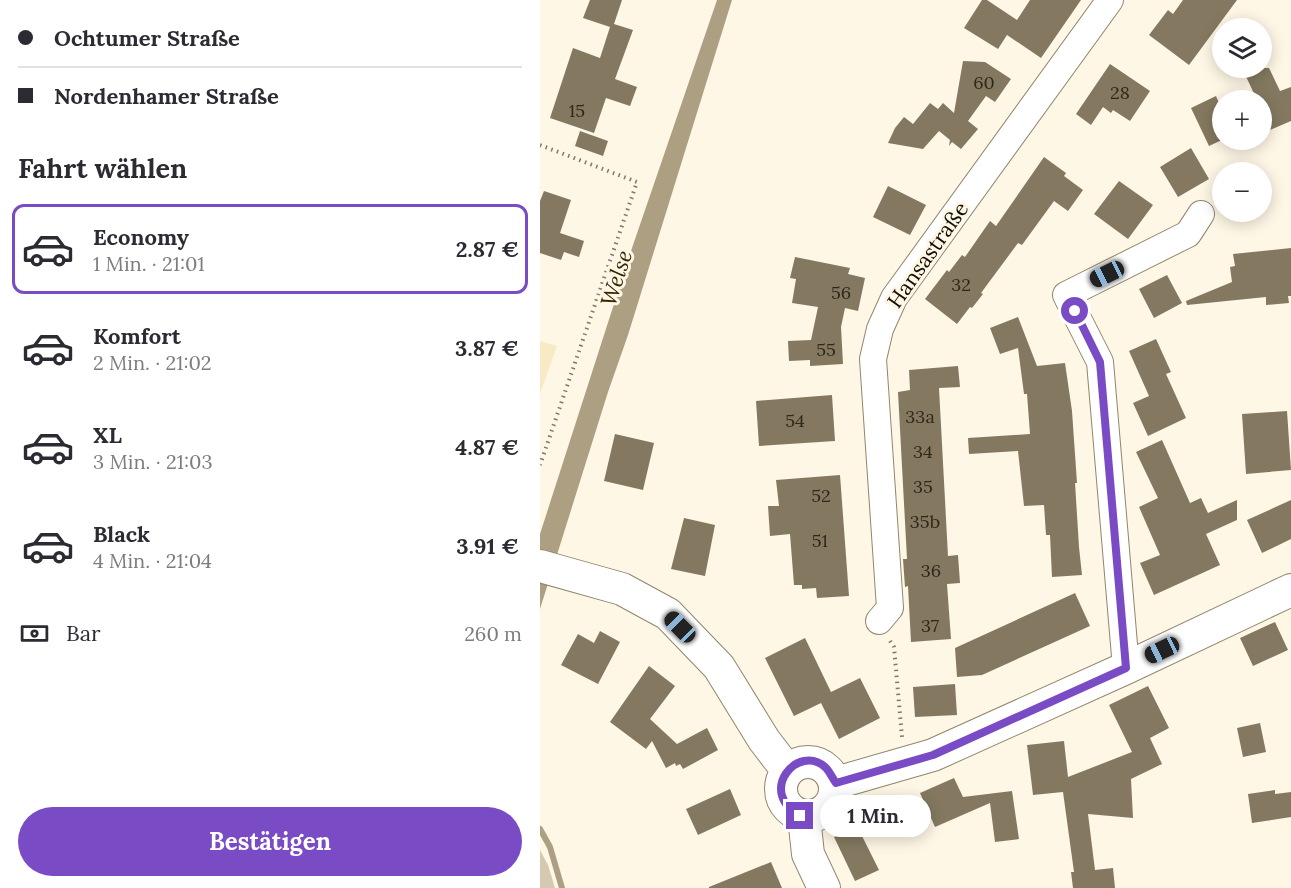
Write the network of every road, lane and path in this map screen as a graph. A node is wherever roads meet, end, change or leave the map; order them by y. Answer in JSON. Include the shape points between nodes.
{"nodes":[{"id":1,"x":1110,"y":0,"type":"edge"},
{"id":2,"x":540,"y":145,"type":"edge"},
{"id":3,"x":1201,"y":214,"type":"dead end"},
{"id":4,"x":540,"y":465,"type":"edge"},
{"id":5,"x":553,"y":569,"type":"edge"},
{"id":6,"x":1291,"y":590,"type":"edge"},
{"id":7,"x":879,"y":621,"type":"joint"},
{"id":8,"x":1126,"y":668,"type":"junction"},
{"id":9,"x":903,"y":745,"type":"dead end"},
{"id":10,"x":786,"y":770,"type":"junction"},
{"id":11,"x":836,"y":783,"type":"junction"},
{"id":12,"x":804,"y":817,"type":"junction"},
{"id":13,"x":824,"y":888,"type":"edge"}],
"edges":[{"from":1,"to":7,"type":"street","name":"Hansastraße","via":[[894,298],[880,329],[873,359],[890,608]]},
{"from":2,"to":4,"type":"path","via":[[637,182]]},
{"from":3,"to":8,"type":"street","via":[[1188,234],[1066,294],[1100,362]]},
{"from":5,"to":10,"type":"street","via":[[622,589],[668,614],[719,667]]},
{"from":6,"to":8,"type":"street"},
{"from":7,"to":9,"type":"path","via":[[894,647]]},
{"from":8,"to":11,"type":"street","via":[[933,755]]},
{"from":10,"to":11,"type":"street","via":[[810,761],[824,765]]},
{"from":10,"to":12,"type":"street","via":[[780,790],[782,800],[790,810]]},
{"from":11,"to":12,"type":"street","via":[[835,797],[828,809]]},
{"from":12,"to":13,"type":"street","via":[[808,854]]}]}
